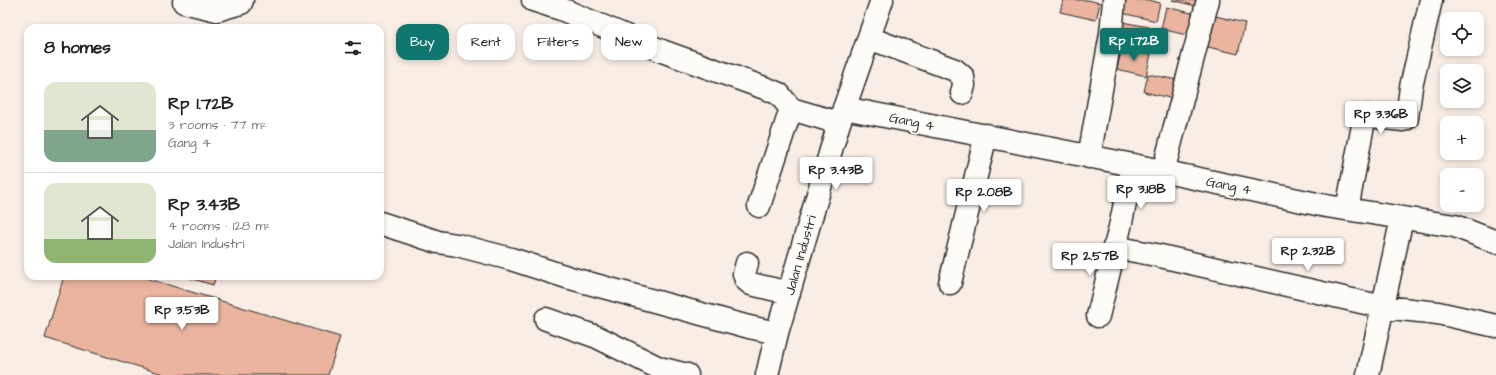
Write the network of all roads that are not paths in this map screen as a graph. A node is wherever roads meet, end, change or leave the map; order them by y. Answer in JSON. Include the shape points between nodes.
{"nodes":[{"id":1,"x":242,"y":0,"type":"edge"},
{"id":2,"x":533,"y":0,"type":"edge"},
{"id":3,"x":882,"y":0,"type":"edge"},
{"id":4,"x":1114,"y":0,"type":"edge"},
{"id":5,"x":1208,"y":0,"type":"edge"},
{"id":6,"x":1431,"y":0,"type":"edge"},
{"id":7,"x":184,"y":2,"type":"dead end"},
{"id":8,"x":869,"y":38,"type":"junction"},
{"id":9,"x":962,"y":93,"type":"dead end"},
{"id":10,"x":791,"y":109,"type":"junction"},
{"id":11,"x":841,"y":115,"type":"junction"},
{"id":12,"x":986,"y":135,"type":"junction"},
{"id":13,"x":1089,"y":157,"type":"junction"},
{"id":14,"x":1133,"y":165,"type":"junction"},
{"id":15,"x":1163,"y":172,"type":"junction"},
{"id":16,"x":759,"y":206,"type":"dead end"},
{"id":17,"x":1348,"y":209,"type":"junction"},
{"id":18,"x":1402,"y":218,"type":"junction"},
{"id":19,"x":384,"y":224,"type":"edge"},
{"id":20,"x":1496,"y":242,"type":"edge"},
{"id":21,"x":1114,"y":247,"type":"junction"},
{"id":22,"x":747,"y":264,"type":"dead end"},
{"id":23,"x":950,"y":283,"type":"dead end"},
{"id":24,"x":789,"y":293,"type":"junction"},
{"id":25,"x":1383,"y":307,"type":"junction"},
{"id":26,"x":1098,"y":316,"type":"dead end"},
{"id":27,"x":546,"y":319,"type":"dead end"},
{"id":28,"x":1496,"y":326,"type":"edge"},
{"id":29,"x":777,"y":333,"type":"junction"},
{"id":30,"x":687,"y":375,"type":"edge"},
{"id":31,"x":766,"y":375,"type":"edge"},
{"id":32,"x":1368,"y":375,"type":"edge"}],
"edges":[{"from":1,"to":7,"type":"street","via":[[241,3],[217,10]]},
{"from":2,"to":10,"type":"street","via":[[770,90],[779,94]]},
{"from":3,"to":8,"type":"street","name":"Jalan Industri"},
{"from":4,"to":13,"type":"street","via":[[1111,34]]},
{"from":5,"to":15,"type":"street"},
{"from":6,"to":17,"type":"street","via":[[1411,87],[1407,118],[1403,120],[1368,116],[1364,120]]},
{"from":8,"to":9,"type":"street","via":[[955,70],[963,77]]},
{"from":8,"to":11,"type":"street","name":"Jalan Industri"},
{"from":10,"to":11,"type":"street","name":"Gang 4"},
{"from":10,"to":16,"type":"street"},
{"from":11,"to":12,"type":"street","name":"Gang 4"},
{"from":11,"to":24,"type":"street","name":"Jalan Industri"},
{"from":12,"to":13,"type":"street","name":"Gang 4"},
{"from":12,"to":23,"type":"street"},
{"from":13,"to":14,"type":"street","name":"Gang 4"},
{"from":14,"to":15,"type":"street","name":"Gang 4"},
{"from":14,"to":21,"type":"street"},
{"from":15,"to":17,"type":"street","name":"Gang 4"},
{"from":17,"to":18,"type":"street","name":"Gang 4"},
{"from":18,"to":20,"type":"street","name":"Gang 4","via":[[1455,226]]},
{"from":18,"to":25,"type":"street"},
{"from":19,"to":29,"type":"street","via":[[438,242],[512,259],[570,278]]},
{"from":21,"to":25,"type":"street"},
{"from":21,"to":26,"type":"street"},
{"from":22,"to":24,"type":"street","via":[[744,274],[751,284]]},
{"from":24,"to":29,"type":"street","name":"Jalan Industri"},
{"from":25,"to":28,"type":"street","via":[[1438,313]]},
{"from":25,"to":32,"type":"street"},
{"from":27,"to":30,"type":"street","via":[[597,337],[659,368]]},
{"from":29,"to":31,"type":"street","name":"Jalan Industri"}]}
